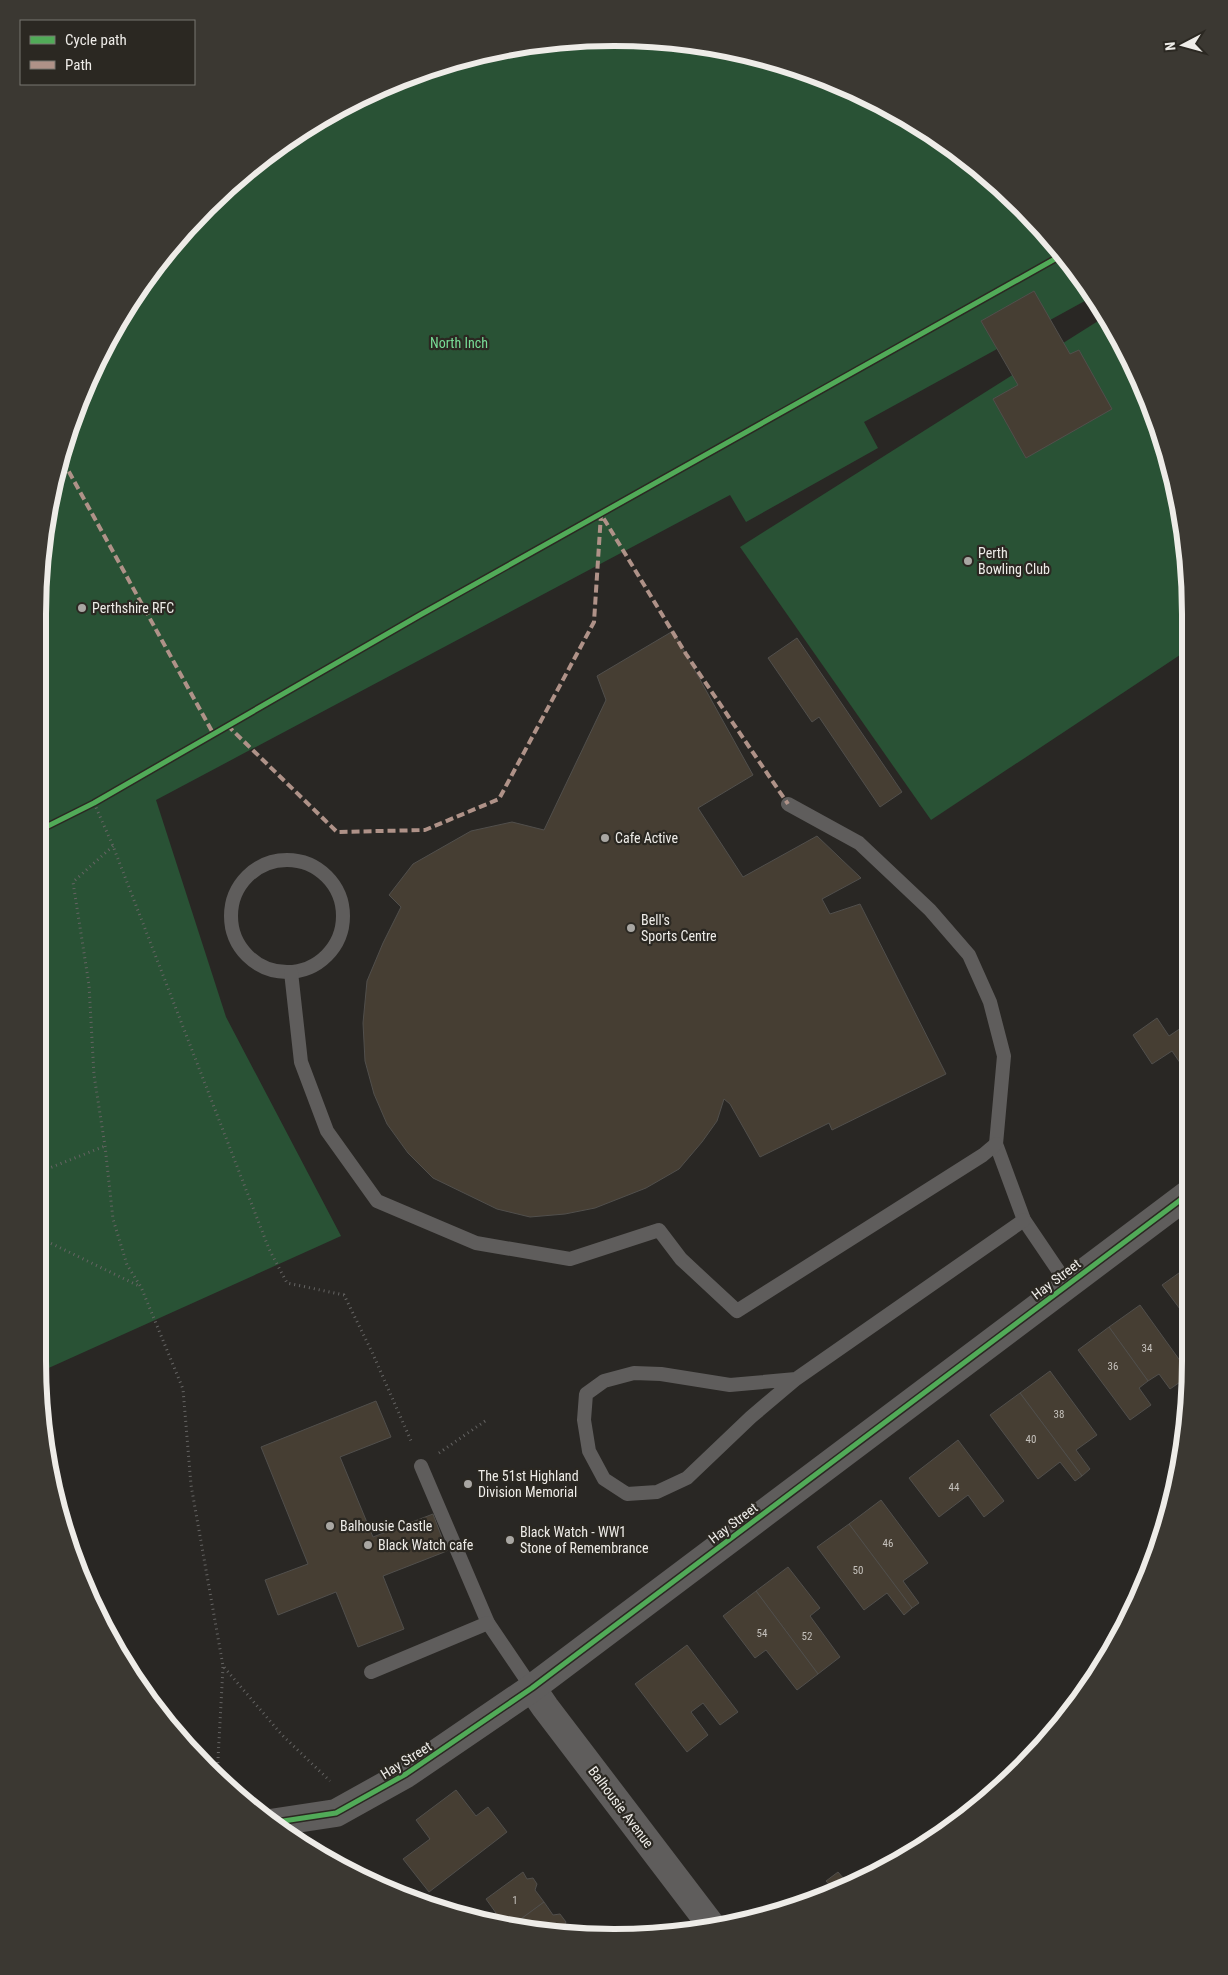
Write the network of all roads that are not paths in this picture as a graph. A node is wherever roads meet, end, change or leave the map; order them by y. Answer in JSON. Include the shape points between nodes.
{"nodes":[{"id":1,"x":788,"y":804,"type":"dead end"},
{"id":2,"x":291,"y":972,"type":"junction"},
{"id":3,"x":996,"y":1144,"type":"junction"},
{"id":4,"x":1182,"y":1199,"type":"edge"},
{"id":5,"x":1024,"y":1220,"type":"junction"},
{"id":6,"x":1068,"y":1285,"type":"junction"},
{"id":7,"x":796,"y":1379,"type":"junction"},
{"id":8,"x":421,"y":1466,"type":"road end"},
{"id":9,"x":488,"y":1623,"type":"junction"},
{"id":10,"x":370,"y":1672,"type":"dead end"},
{"id":11,"x":532,"y":1688,"type":"junction"},
{"id":12,"x":282,"y":1821,"type":"edge"},
{"id":13,"x":708,"y":1921,"type":"edge"}],
"edges":[{"from":1,"to":3,"type":"lane","via":[[859,843],[930,910],[970,954],[990,1002],[1004,1056]]},
{"from":2,"to":2,"type":"lane","via":[[272,970],[255,962],[242,950],[234,933],[231,915],[235,896],[244,880],[258,868],[275,861],[294,861],[319,871],[337,891],[342,908],[342,927],[336,944],[324,958],[308,968]]},
{"from":2,"to":3,"type":"lane","via":[[301,1062],[327,1131],[377,1201],[476,1242],[570,1259],[659,1230],[681,1259],[737,1312]]},
{"from":3,"to":5,"type":"lane"},
{"from":4,"to":6,"type":"street","name":"Hay Street"},
{"from":5,"to":6,"type":"lane"},
{"from":5,"to":7,"type":"lane"},
{"from":6,"to":11,"type":"street","name":"Hay Street"},
{"from":7,"to":7,"type":"lane","via":[[730,1385],[634,1373],[604,1381],[586,1394],[584,1420],[589,1451],[604,1478],[627,1494],[657,1492],[687,1478]]},
{"from":8,"to":9,"type":"lane"},
{"from":9,"to":10,"type":"lane"},
{"from":9,"to":11,"type":"lane"},
{"from":11,"to":12,"type":"street","name":"Hay Street","via":[[462,1738],[353,1804],[336,1813]]},
{"from":11,"to":13,"type":"street","name":"Balhousie Avenue"}]}
